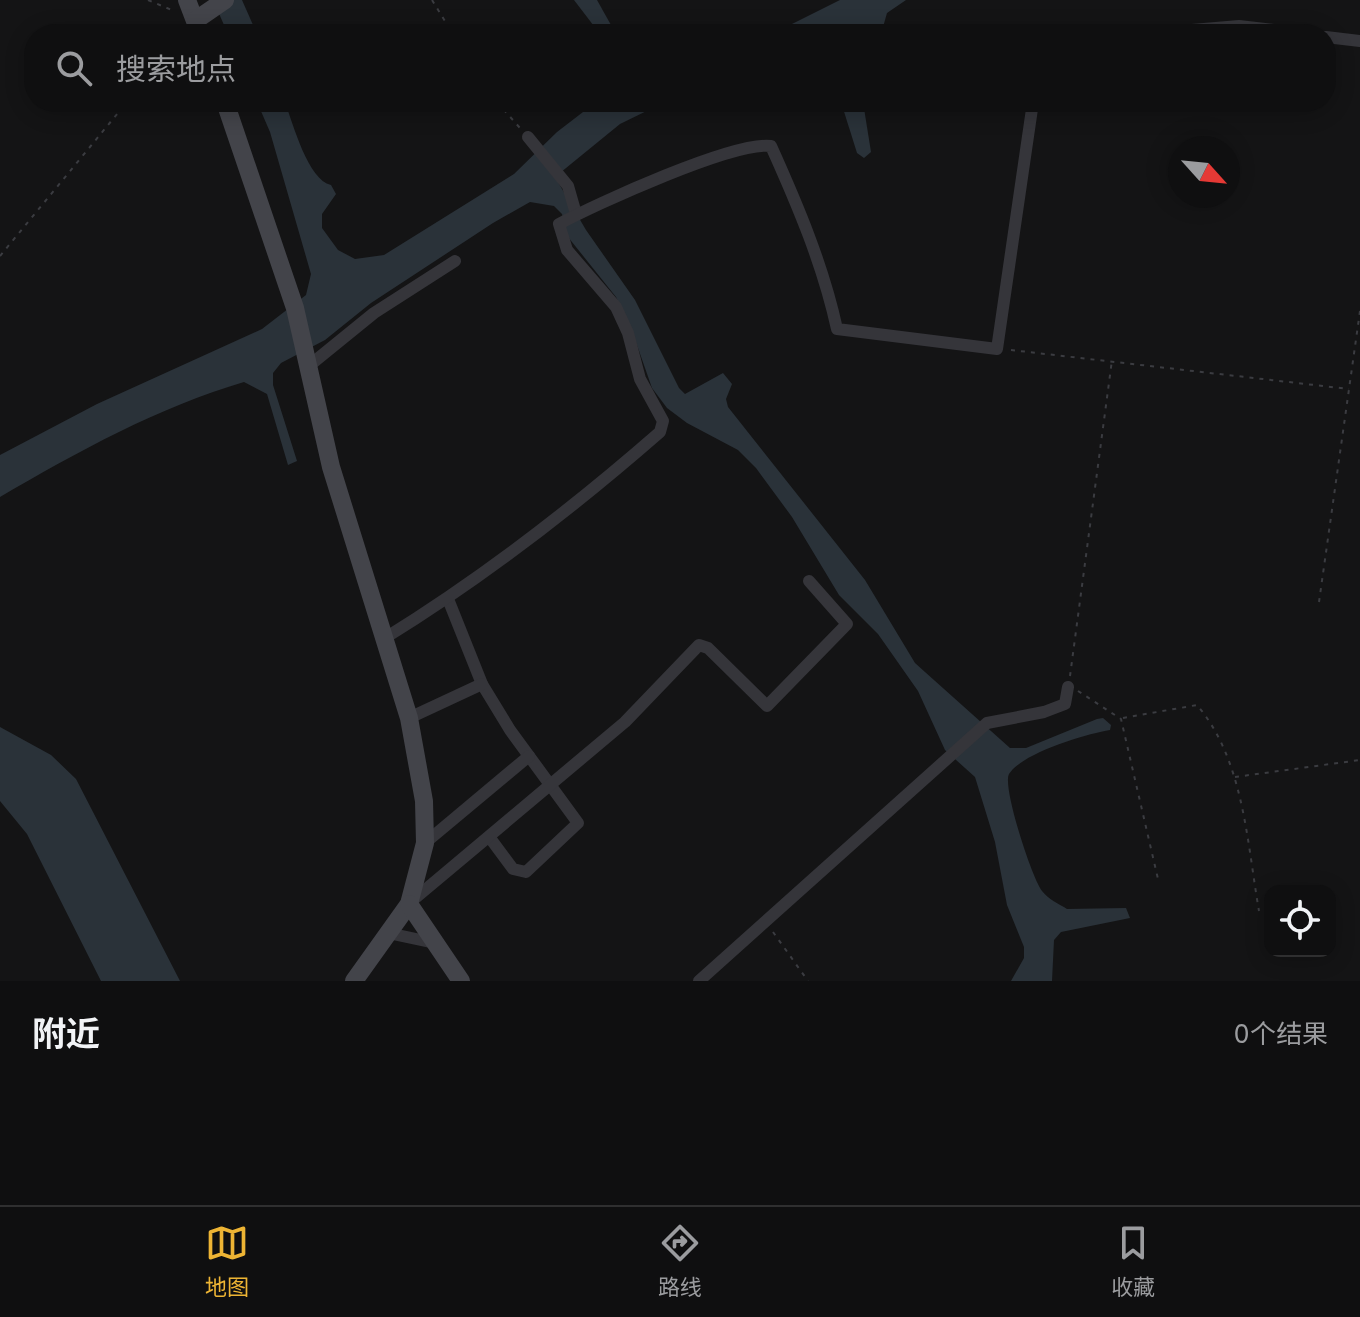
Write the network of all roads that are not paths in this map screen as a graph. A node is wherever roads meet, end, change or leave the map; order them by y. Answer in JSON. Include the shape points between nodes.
{"nodes":[{"id":1,"x":187,"y":0,"type":"edge"},
{"id":2,"x":225,"y":0,"type":"edge"},
{"id":3,"x":197,"y":24,"type":"edge"},
{"id":4,"x":201,"y":24,"type":"edge"},
{"id":5,"x":1336,"y":38,"type":"edge"},
{"id":6,"x":1360,"y":41,"type":"edge"},
{"id":7,"x":228,"y":112,"type":"edge"},
{"id":8,"x":1032,"y":112,"type":"edge"},
{"id":9,"x":528,"y":137,"type":"road end"},
{"id":10,"x":576,"y":214,"type":"junction"},
{"id":11,"x":455,"y":261,"type":"dead end"},
{"id":12,"x":309,"y":361,"type":"junction"},
{"id":13,"x":809,"y":581,"type":"dead end"},
{"id":14,"x":448,"y":599,"type":"junction"},
{"id":15,"x":385,"y":638,"type":"junction"},
{"id":16,"x":482,"y":684,"type":"junction"},
{"id":17,"x":1068,"y":687,"type":"road end"},
{"id":18,"x":409,"y":718,"type":"junction"},
{"id":19,"x":529,"y":756,"type":"junction"},
{"id":20,"x":551,"y":784,"type":"junction"},
{"id":21,"x":490,"y":838,"type":"junction"},
{"id":22,"x":425,"y":843,"type":"junction"},
{"id":23,"x":409,"y":904,"type":"junction"},
{"id":24,"x":388,"y":933,"type":"junction"},
{"id":25,"x":438,"y":943,"type":"junction"},
{"id":26,"x":354,"y":981,"type":"edge"},
{"id":27,"x":461,"y":981,"type":"edge"},
{"id":28,"x":699,"y":981,"type":"edge"}],
"edges":[{"from":1,"to":3,"type":"street"},
{"from":2,"to":4,"type":"street"},
{"from":5,"to":6,"type":"street"},
{"from":7,"to":12,"type":"street"},
{"from":8,"to":10,"type":"street","via":[[997,349],[837,329],[799,208],[771,146],[706,161]]},
{"from":9,"to":10,"type":"street","via":[[568,186]]},
{"from":10,"to":14,"type":"street","via":[[559,224],[567,250],[616,307],[640,379],[663,421],[660,432],[580,502]]},
{"from":11,"to":12,"type":"street"},
{"from":12,"to":15,"type":"street","via":[[331,467]]},
{"from":13,"to":20,"type":"street","via":[[847,624],[767,706],[699,645],[625,722]]},
{"from":14,"to":15,"type":"street"},
{"from":14,"to":16,"type":"street"},
{"from":15,"to":18,"type":"street"},
{"from":16,"to":18,"type":"street"},
{"from":16,"to":19,"type":"street"},
{"from":17,"to":28,"type":"street","via":[[1065,704],[987,723]]},
{"from":18,"to":22,"type":"street","via":[[424,801]]},
{"from":19,"to":20,"type":"street"},
{"from":19,"to":22,"type":"street"},
{"from":20,"to":21,"type":"street"},
{"from":20,"to":21,"type":"street","via":[[578,823],[526,872],[513,869]]},
{"from":21,"to":23,"type":"street"},
{"from":22,"to":23,"type":"street"},
{"from":23,"to":24,"type":"street"},
{"from":23,"to":25,"type":"street"},
{"from":24,"to":25,"type":"street"},
{"from":24,"to":26,"type":"street"},
{"from":25,"to":27,"type":"street"}]}
